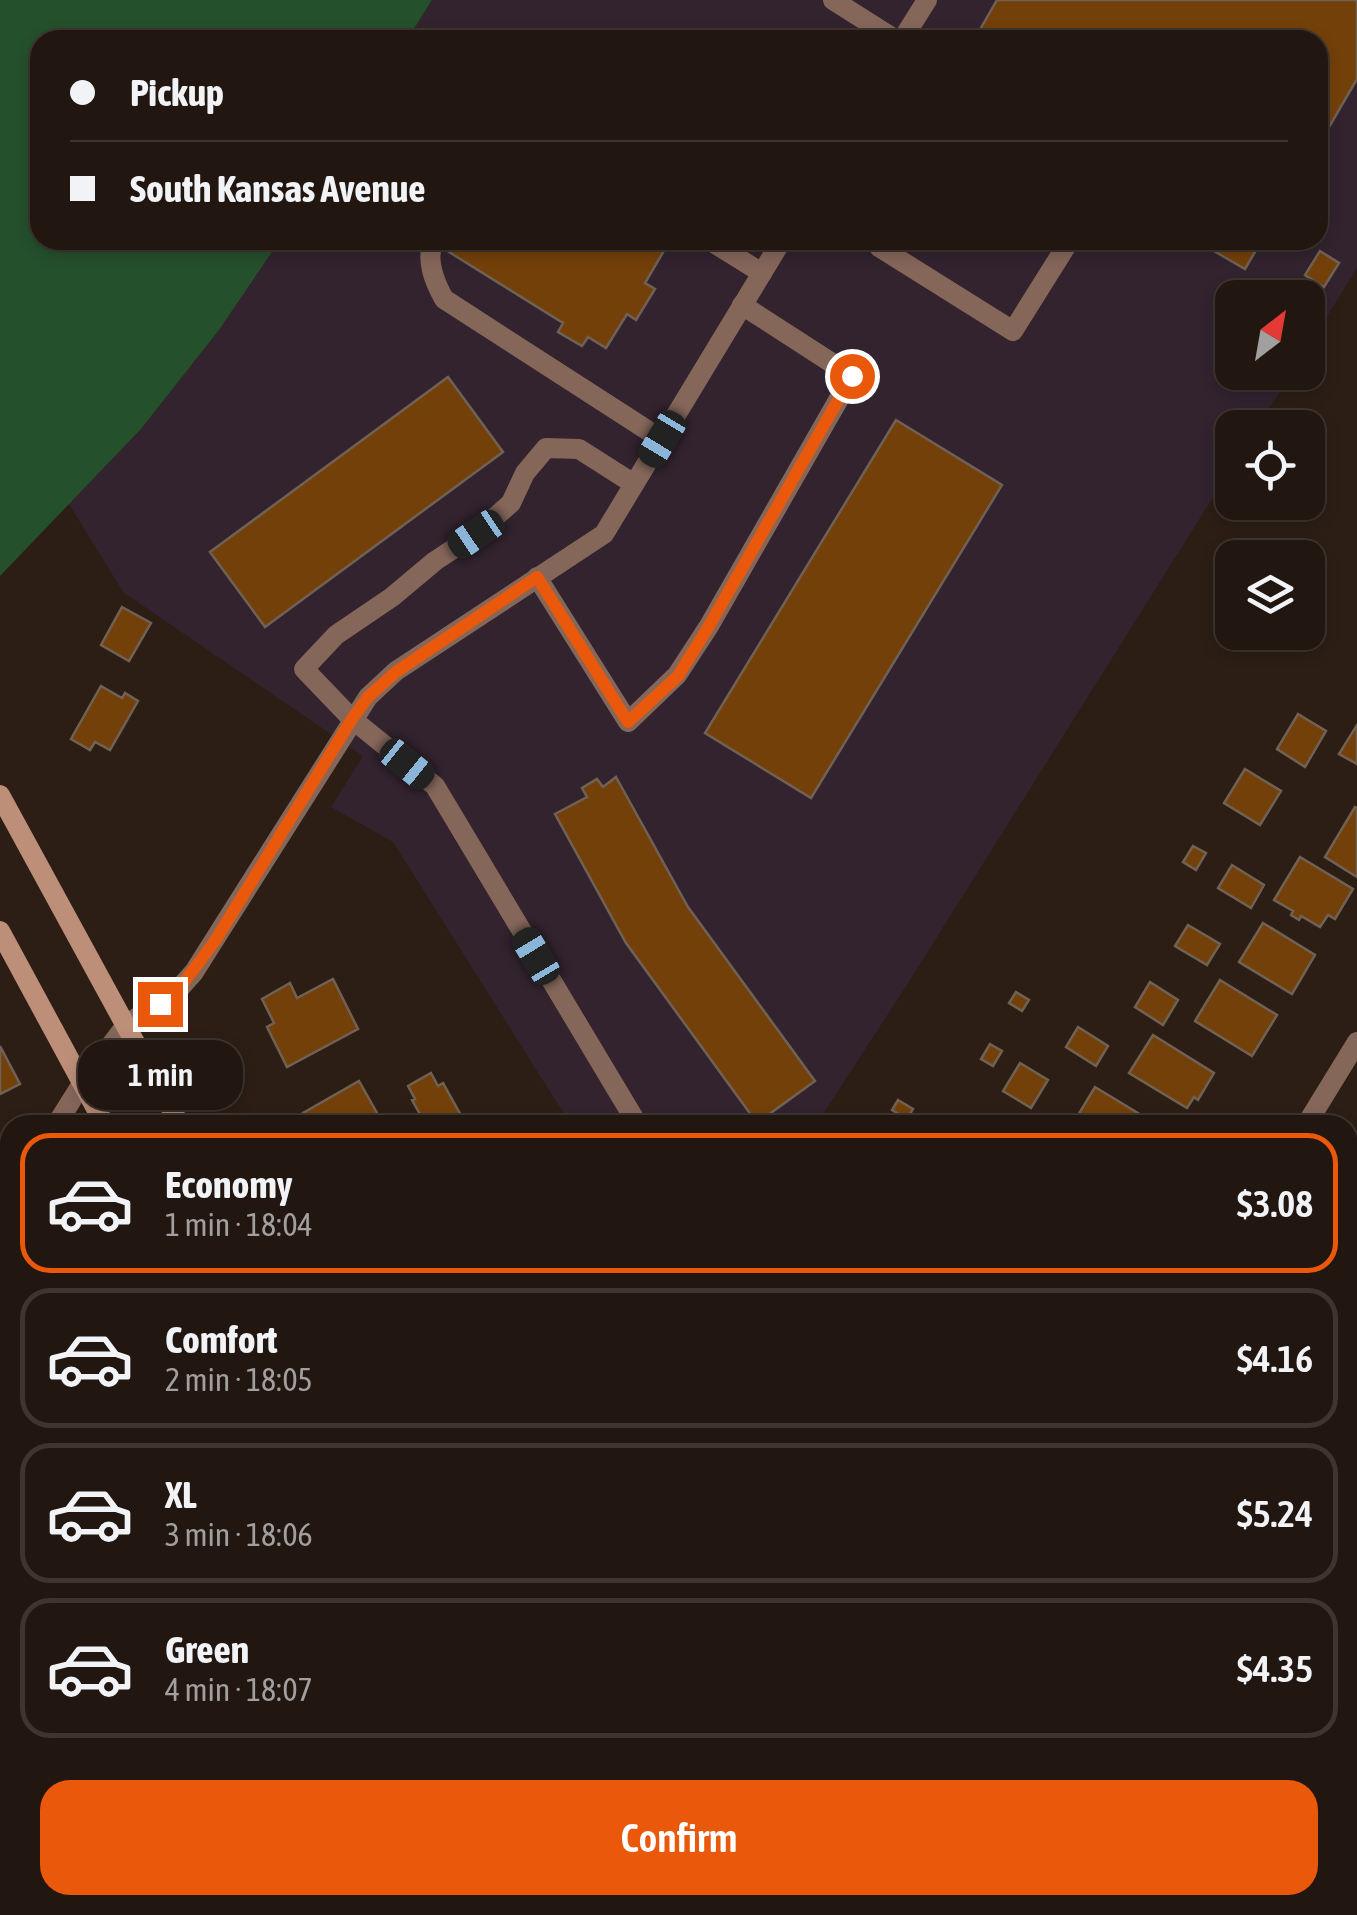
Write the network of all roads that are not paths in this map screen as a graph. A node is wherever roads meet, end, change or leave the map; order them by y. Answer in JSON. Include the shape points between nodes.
{"nodes":[{"id":1,"x":833,"y":0,"type":"edge"},
{"id":2,"x":926,"y":0,"type":"edge"},
{"id":3,"x":882,"y":30,"type":"edge"},
{"id":4,"x":906,"y":30,"type":"edge"},
{"id":5,"x":430,"y":250,"type":"edge"},
{"id":6,"x":725,"y":250,"type":"edge"},
{"id":7,"x":776,"y":250,"type":"edge"},
{"id":8,"x":883,"y":250,"type":"edge"},
{"id":9,"x":1064,"y":250,"type":"edge"},
{"id":10,"x":762,"y":273,"type":"junction"},
{"id":11,"x":742,"y":305,"type":"junction"},
{"id":12,"x":662,"y":439,"type":"junction"},
{"id":13,"x":634,"y":484,"type":"junction"},
{"id":14,"x":537,"y":577,"type":"junction"},
{"id":15,"x":352,"y":719,"type":"junction"},
{"id":16,"x":0,"y":795,"type":"edge"},
{"id":17,"x":0,"y":932,"type":"edge"},
{"id":18,"x":126,"y":1025,"type":"junction"},
{"id":19,"x":1357,"y":1042,"type":"edge"},
{"id":20,"x":83,"y":1082,"type":"junction"},
{"id":21,"x":62,"y":1115,"type":"edge"},
{"id":22,"x":100,"y":1115,"type":"edge"},
{"id":23,"x":175,"y":1115,"type":"edge"},
{"id":24,"x":632,"y":1115,"type":"edge"},
{"id":25,"x":1312,"y":1115,"type":"edge"}],
"edges":[{"from":1,"to":3,"type":"street"},
{"from":2,"to":4,"type":"street"},
{"from":5,"to":12,"type":"street","via":[[444,299]]},
{"from":6,"to":10,"type":"street"},
{"from":7,"to":10,"type":"street"},
{"from":8,"to":9,"type":"street","via":[[1013,331]]},
{"from":10,"to":11,"type":"street"},
{"from":11,"to":12,"type":"street"},
{"from":11,"to":14,"type":"street","via":[[852,376],[678,676],[628,722]]},
{"from":12,"to":13,"type":"street"},
{"from":13,"to":14,"type":"street","via":[[604,534]]},
{"from":13,"to":15,"type":"street","via":[[579,449],[546,448],[510,503],[336,635],[304,669]]},
{"from":14,"to":15,"type":"street","via":[[396,672]]},
{"from":15,"to":18,"type":"street","via":[[194,972]]},
{"from":15,"to":24,"type":"street","via":[[435,786]]},
{"from":16,"to":18,"type":"street"},
{"from":17,"to":20,"type":"street"},
{"from":18,"to":20,"type":"street"},
{"from":18,"to":23,"type":"street"},
{"from":19,"to":25,"type":"street"},
{"from":20,"to":21,"type":"street"},
{"from":20,"to":22,"type":"street"}]}
